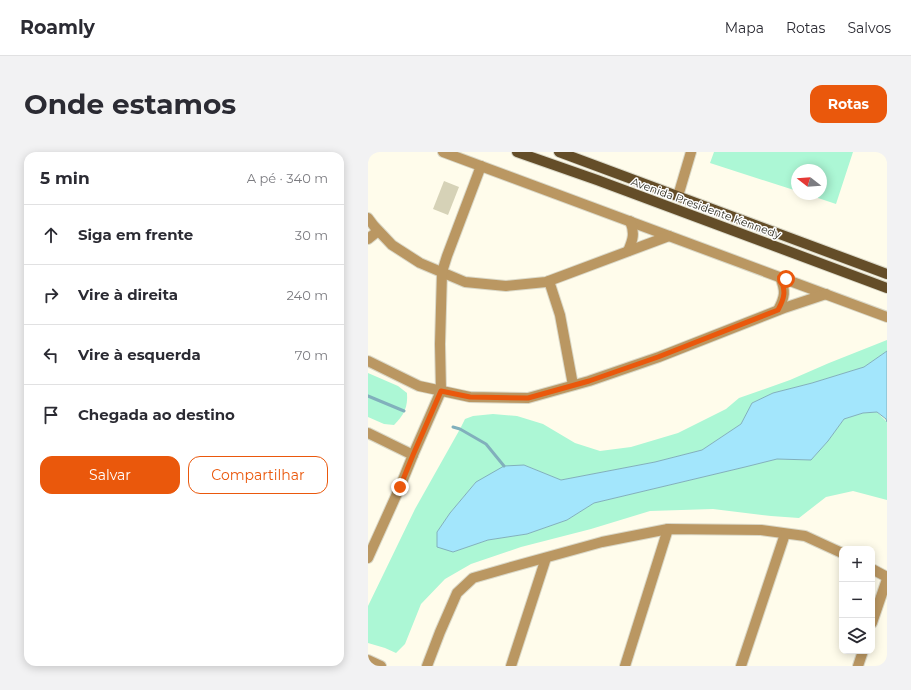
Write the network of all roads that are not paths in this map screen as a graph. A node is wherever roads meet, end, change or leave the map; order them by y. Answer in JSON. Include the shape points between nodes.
{"nodes":[{"id":1,"x":443,"y":152,"type":"edge"},
{"id":2,"x":517,"y":152,"type":"edge"},
{"id":3,"x":558,"y":152,"type":"edge"},
{"id":4,"x":691,"y":152,"type":"edge"},
{"id":5,"x":574,"y":155,"type":"edge"},
{"id":6,"x":481,"y":166,"type":"junction"},
{"id":7,"x":678,"y":196,"type":"junction"},
{"id":8,"x":368,"y":218,"type":"edge"},
{"id":9,"x":630,"y":222,"type":"junction"},
{"id":10,"x":378,"y":231,"type":"junction"},
{"id":11,"x":669,"y":236,"type":"junction"},
{"id":12,"x":368,"y":239,"type":"edge"},
{"id":13,"x":628,"y":252,"type":"junction"},
{"id":14,"x":442,"y":272,"type":"junction"},
{"id":15,"x":887,"y":274,"type":"edge"},
{"id":16,"x":780,"y":277,"type":"junction"},
{"id":17,"x":549,"y":281,"type":"junction"},
{"id":18,"x":887,"y":288,"type":"edge"},
{"id":19,"x":826,"y":294,"type":"junction"},
{"id":20,"x":778,"y":310,"type":"junction"},
{"id":21,"x":887,"y":317,"type":"edge"},
{"id":22,"x":368,"y":361,"type":"edge"},
{"id":23,"x":573,"y":385,"type":"junction"},
{"id":24,"x":441,"y":391,"type":"junction"},
{"id":25,"x":368,"y":433,"type":"edge"},
{"id":26,"x":413,"y":455,"type":"junction"},
{"id":27,"x":668,"y":529,"type":"junction"},
{"id":28,"x":785,"y":534,"type":"junction"},
{"id":29,"x":372,"y":540,"type":"edge"},
{"id":30,"x":839,"y":552,"type":"edge"},
{"id":31,"x":368,"y":558,"type":"edge"},
{"id":32,"x":546,"y":558,"type":"junction"},
{"id":33,"x":875,"y":570,"type":"edge"},
{"id":34,"x":887,"y":578,"type":"edge"},
{"id":35,"x":874,"y":618,"type":"edge"},
{"id":36,"x":862,"y":654,"type":"edge"},
{"id":37,"x":368,"y":660,"type":"edge"},
{"id":38,"x":381,"y":666,"type":"edge"},
{"id":39,"x":427,"y":666,"type":"edge"},
{"id":40,"x":510,"y":666,"type":"edge"},
{"id":41,"x":625,"y":666,"type":"edge"},
{"id":42,"x":741,"y":666,"type":"edge"},
{"id":43,"x":858,"y":666,"type":"edge"}],
"edges":[{"from":1,"to":6,"type":"street"},
{"from":2,"to":18,"type":"main road","name":"Avenida Presidente Kennedy"},
{"from":3,"to":5,"type":"main road","name":"Avenida Presidente Kennedy"},
{"from":4,"to":7,"type":"street"},
{"from":5,"to":7,"type":"main road","name":"Avenida Presidente Kennedy"},
{"from":6,"to":9,"type":"street"},
{"from":6,"to":14,"type":"street"},
{"from":7,"to":15,"type":"main road","name":"Avenida Presidente Kennedy"},
{"from":8,"to":10,"type":"street"},
{"from":9,"to":11,"type":"street"},
{"from":9,"to":13,"type":"street","via":[[633,230]]},
{"from":10,"to":12,"type":"street"},
{"from":10,"to":14,"type":"street","via":[[392,245],[420,263]]},
{"from":11,"to":13,"type":"street"},
{"from":11,"to":16,"type":"street"},
{"from":13,"to":17,"type":"street"},
{"from":14,"to":17,"type":"street","via":[[465,282],[506,286]]},
{"from":14,"to":24,"type":"street"},
{"from":16,"to":19,"type":"street"},
{"from":16,"to":20,"type":"street","via":[[784,291]]},
{"from":17,"to":23,"type":"street","via":[[560,315]]},
{"from":19,"to":20,"type":"street"},
{"from":19,"to":21,"type":"street"},
{"from":20,"to":23,"type":"street","via":[[658,357]]},
{"from":22,"to":24,"type":"street","via":[[419,386]]},
{"from":23,"to":24,"type":"street","via":[[528,398],[470,397]]},
{"from":24,"to":26,"type":"street"},
{"from":25,"to":26,"type":"street"},
{"from":26,"to":29,"type":"street","via":[[400,487]]},
{"from":27,"to":28,"type":"street","via":[[761,530]]},
{"from":27,"to":32,"type":"street","via":[[602,542]]},
{"from":27,"to":41,"type":"street"},
{"from":28,"to":30,"type":"street","via":[[805,536]]},
{"from":28,"to":42,"type":"street"},
{"from":29,"to":31,"type":"street"},
{"from":32,"to":39,"type":"street","via":[[474,578],[457,593]]},
{"from":32,"to":40,"type":"street"},
{"from":33,"to":34,"type":"street"},
{"from":34,"to":35,"type":"street"},
{"from":36,"to":43,"type":"street"},
{"from":37,"to":38,"type":"street"}]}
